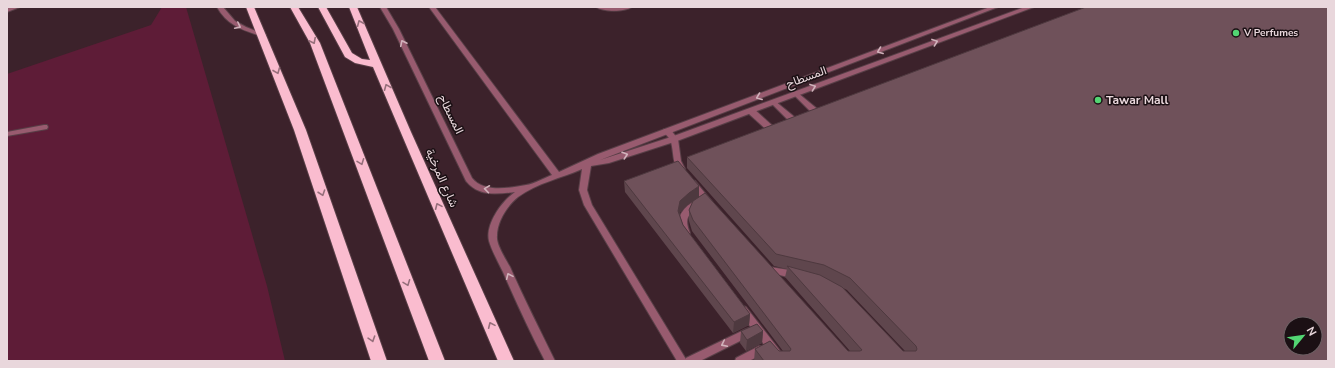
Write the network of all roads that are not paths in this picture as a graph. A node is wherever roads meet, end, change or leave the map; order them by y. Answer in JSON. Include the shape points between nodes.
{"nodes":[{"id":1,"x":17,"y":7,"type":"edge"},
{"id":2,"x":220,"y":7,"type":"edge"},
{"id":3,"x":250,"y":7,"type":"edge"},
{"id":4,"x":294,"y":7,"type":"edge"},
{"id":5,"x":322,"y":7,"type":"edge"},
{"id":6,"x":353,"y":7,"type":"edge"},
{"id":7,"x":383,"y":7,"type":"edge"},
{"id":8,"x":432,"y":7,"type":"edge"},
{"id":9,"x":599,"y":7,"type":"edge"},
{"id":10,"x":629,"y":7,"type":"edge"},
{"id":11,"x":995,"y":7,"type":"edge"},
{"id":12,"x":1031,"y":7,"type":"edge"},
{"id":13,"x":7,"y":10,"type":"edge"},
{"id":14,"x":262,"y":35,"type":"junction"},
{"id":15,"x":377,"y":64,"type":"junction"},
{"id":16,"x":796,"y":94,"type":"junction"},
{"id":17,"x":773,"y":102,"type":"junction"},
{"id":18,"x":751,"y":111,"type":"junction"},
{"id":19,"x":818,"y":114,"type":"edge"},
{"id":20,"x":794,"y":121,"type":"edge"},
{"id":21,"x":44,"y":127,"type":"dead end"},
{"id":22,"x":772,"y":130,"type":"edge"},
{"id":23,"x":667,"y":131,"type":"junction"},
{"id":24,"x":7,"y":134,"type":"edge"},
{"id":25,"x":674,"y":139,"type":"junction"},
{"id":26,"x":587,"y":164,"type":"junction"},
{"id":27,"x":557,"y":176,"type":"junction"},
{"id":28,"x":525,"y":188,"type":"junction"},
{"id":29,"x":706,"y":199,"type":"junction"},
{"id":30,"x":716,"y":210,"type":"edge"},
{"id":31,"x":691,"y":241,"type":"edge"},
{"id":32,"x":806,"y":277,"type":"edge"},
{"id":33,"x":780,"y":282,"type":"edge"},
{"id":34,"x":738,"y":303,"type":"edge"},
{"id":35,"x":757,"y":328,"type":"junction"},
{"id":36,"x":770,"y":345,"type":"junction"},
{"id":37,"x":379,"y":361,"type":"edge"},
{"id":38,"x":437,"y":361,"type":"edge"},
{"id":39,"x":506,"y":361,"type":"edge"},
{"id":40,"x":550,"y":361,"type":"edge"},
{"id":41,"x":682,"y":361,"type":"edge"},
{"id":42,"x":690,"y":361,"type":"edge"},
{"id":43,"x":740,"y":361,"type":"edge"},
{"id":44,"x":783,"y":361,"type":"edge"}],
"edges":[{"from":1,"to":13,"type":"street"},
{"from":2,"to":14,"type":"street","one_way":true,"via":[[232,23]]},
{"from":3,"to":14,"type":"highway"},
{"from":4,"to":38,"type":"highway","one_way":true,"via":[[315,43]]},
{"from":5,"to":15,"type":"highway","via":[[348,55],[354,60]]},
{"from":15,"to":6,"type":"highway","name":"شارع المرخية","one_way":true},
{"from":28,"to":7,"type":"street","name":"المسطاح","one_way":true,"via":[[501,190],[475,186]]},
{"from":8,"to":27,"type":"street"},
{"from":9,"to":10,"type":"street"},
{"from":11,"to":23,"type":"street","name":"المسطاح","one_way":true},
{"from":16,"to":12,"type":"street","name":"المسطاح","one_way":true},
{"from":14,"to":37,"type":"highway","one_way":true,"via":[[300,130]]},
{"from":39,"to":15,"type":"highway","name":"شارع المرخية","one_way":true},
{"from":16,"to":17,"type":"street","name":"المسطاح"},
{"from":16,"to":19,"type":"street"},
{"from":17,"to":18,"type":"street","name":"المسطاح"},
{"from":17,"to":20,"type":"street"},
{"from":18,"to":22,"type":"street"},
{"from":18,"to":25,"type":"street","name":"المسطاح"},
{"from":21,"to":24,"type":"street"},
{"from":23,"to":25,"type":"street"},
{"from":23,"to":26,"type":"street","name":"المسطاح"},
{"from":26,"to":25,"type":"street","name":"المسطاح","one_way":true,"via":[[606,161]]},
{"from":25,"to":29,"type":"street","via":[[679,167]]},
{"from":26,"to":27,"type":"street","name":"المسطاح"},
{"from":26,"to":41,"type":"street","via":[[583,190],[588,205]]},
{"from":27,"to":28,"type":"street","name":"المسطاح"},
{"from":40,"to":28,"type":"street","name":"المسطاح","one_way":true,"via":[[493,240],[493,227],[500,210]]},
{"from":29,"to":30,"type":"street"},
{"from":29,"to":31,"type":"street","via":[[686,211],[682,218],[682,226]]},
{"from":32,"to":33,"type":"street","via":[[768,268]]},
{"from":34,"to":35,"type":"street"},
{"from":35,"to":36,"type":"street"},
{"from":35,"to":42,"type":"street","one_way":true},
{"from":36,"to":43,"type":"street"},
{"from":36,"to":44,"type":"street"}]}
